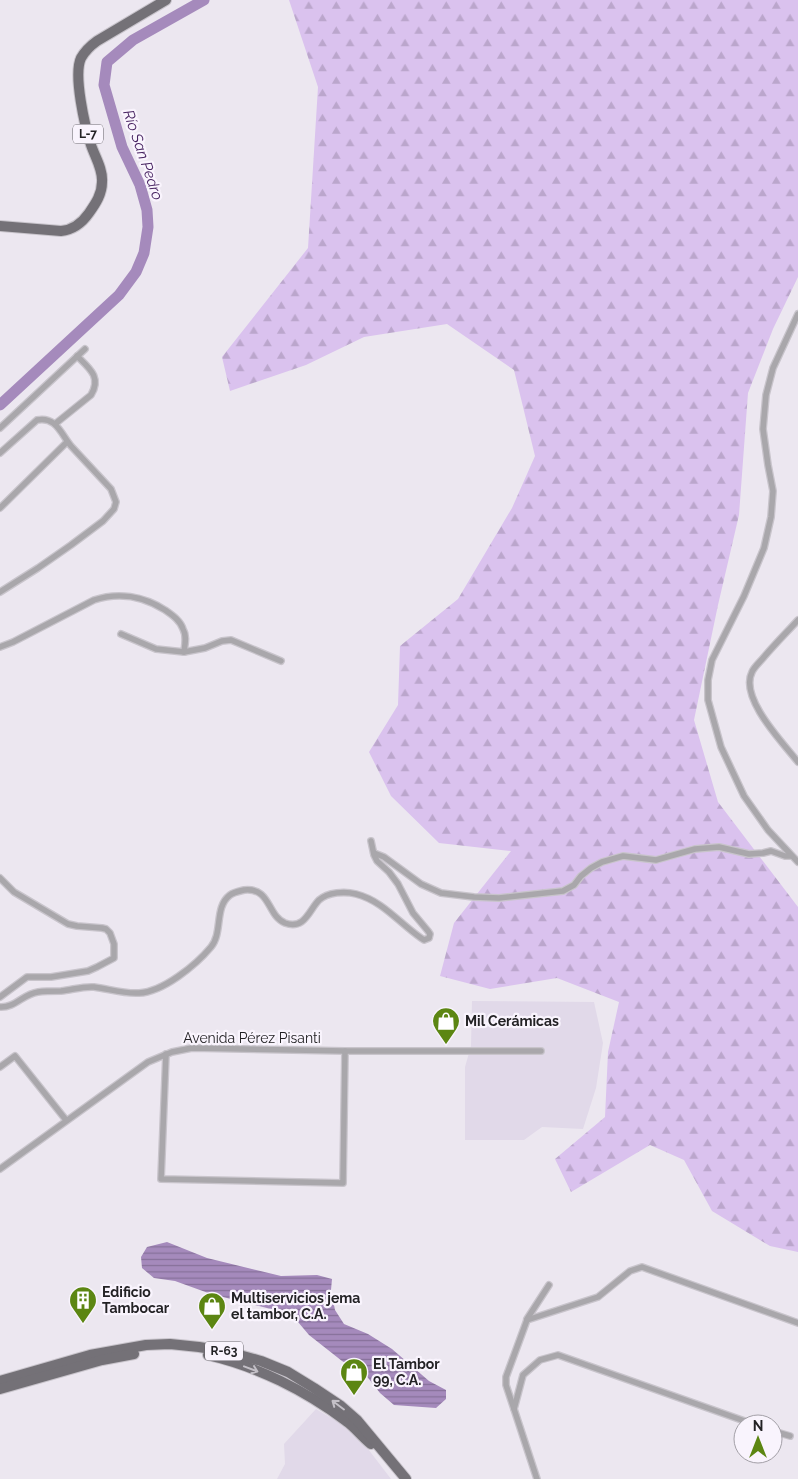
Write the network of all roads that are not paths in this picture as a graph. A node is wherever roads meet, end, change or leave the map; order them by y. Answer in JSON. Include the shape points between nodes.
{"nodes":[{"id":1,"x":166,"y":0,"type":"edge"},
{"id":2,"x":0,"y":226,"type":"edge"},
{"id":3,"x":798,"y":314,"type":"edge"},
{"id":4,"x":85,"y":349,"type":"dead end"},
{"id":5,"x":77,"y":356,"type":"junction"},
{"id":6,"x":56,"y":424,"type":"junction"},
{"id":7,"x":0,"y":428,"type":"edge"},
{"id":8,"x":68,"y":442,"type":"junction"},
{"id":9,"x":0,"y":453,"type":"edge"},
{"id":10,"x":0,"y":508,"type":"edge"},
{"id":11,"x":0,"y":592,"type":"edge"},
{"id":12,"x":798,"y":620,"type":"edge"},
{"id":13,"x":121,"y":634,"type":"dead end"},
{"id":14,"x":0,"y":647,"type":"edge"},
{"id":15,"x":184,"y":652,"type":"junction"},
{"id":16,"x":281,"y":661,"type":"dead end"},
{"id":17,"x":798,"y":762,"type":"edge"},
{"id":18,"x":372,"y":841,"type":"dead end"},
{"id":19,"x":374,"y":853,"type":"junction"},
{"id":20,"x":790,"y":856,"type":"junction"},
{"id":21,"x":798,"y":862,"type":"edge"},
{"id":22,"x":0,"y":878,"type":"edge"},
{"id":23,"x":0,"y":997,"type":"edge"},
{"id":24,"x":0,"y":1007,"type":"edge"},
{"id":25,"x":344,"y":1051,"type":"junction"},
{"id":26,"x":541,"y":1051,"type":"dead end"},
{"id":27,"x":166,"y":1054,"type":"junction"},
{"id":28,"x":0,"y":1067,"type":"edge"},
{"id":29,"x":66,"y":1120,"type":"junction"},
{"id":30,"x":0,"y":1169,"type":"edge"},
{"id":31,"x":549,"y":1285,"type":"dead end"},
{"id":32,"x":527,"y":1320,"type":"junction"},
{"id":33,"x":798,"y":1323,"type":"edge"},
{"id":34,"x":146,"y":1349,"type":"junction"},
{"id":35,"x":0,"y":1381,"type":"edge"},
{"id":36,"x":0,"y":1390,"type":"edge"},
{"id":37,"x":514,"y":1410,"type":"junction"},
{"id":38,"x":733,"y":1417,"type":"edge"},
{"id":39,"x":783,"y":1434,"type":"edge"},
{"id":40,"x":790,"y":1436,"type":"dead end"},
{"id":41,"x":399,"y":1479,"type":"edge"},
{"id":42,"x":406,"y":1479,"type":"edge"},
{"id":43,"x":537,"y":1479,"type":"edge"}],
"edges":[{"from":1,"to":2,"type":"main road","number":"L-7","via":[[97,41],[81,59],[78,76],[86,127],[103,180],[97,202],[85,218],[66,231]]},
{"from":3,"to":20,"type":"street","via":[[773,368],[766,395],[763,429],[773,492],[764,548],[712,660],[708,680],[708,700],[721,747],[744,796]]},
{"from":4,"to":5,"type":"street"},
{"from":5,"to":6,"type":"street","via":[[94,373],[94,390]]},
{"from":5,"to":7,"type":"street"},
{"from":6,"to":8,"type":"street"},
{"from":6,"to":9,"type":"street","via":[[43,418],[37,420]]},
{"from":8,"to":10,"type":"street"},
{"from":8,"to":11,"type":"street","via":[[111,489],[116,502],[114,509],[103,522]]},
{"from":12,"to":17,"type":"street","via":[[757,665],[751,674],[750,686],[758,711]]},
{"from":13,"to":15,"type":"street","via":[[156,649]]},
{"from":14,"to":15,"type":"street","via":[[94,600],[128,596],[148,600],[177,619],[184,630]]},
{"from":15,"to":16,"type":"street","via":[[231,640]]},
{"from":18,"to":19,"type":"street"},
{"from":19,"to":20,"type":"street","via":[[421,884],[441,893],[499,898],[563,891],[591,868],[623,856],[656,860],[695,849],[719,847],[749,854],[771,851]]},
{"from":19,"to":24,"type":"street","via":[[430,934],[428,938],[424,940],[382,906],[353,893],[324,897],[301,922],[288,924],[277,918],[259,892],[241,891],[225,900],[212,947],[160,988],[138,994],[88,987],[38,992],[14,1005]]},
{"from":20,"to":21,"type":"street"},
{"from":22,"to":23,"type":"street","via":[[14,892],[68,924],[106,929],[112,937],[115,951],[114,958],[97,968],[51,977],[27,977]]},
{"from":25,"to":26,"type":"street","name":"Avenida Pérez Pisanti"},
{"from":25,"to":27,"type":"street","name":"Avenida Pérez Pisanti","via":[[192,1048]]},
{"from":25,"to":27,"type":"street","via":[[343,1183],[161,1179]]},
{"from":27,"to":29,"type":"street","name":"Avenida Pérez Pisanti","via":[[148,1062]]},
{"from":28,"to":29,"type":"street","via":[[15,1056]]},
{"from":29,"to":30,"type":"street","name":"Avenida Pérez Pisanti"},
{"from":31,"to":32,"type":"street"},
{"from":32,"to":33,"type":"street","via":[[598,1297],[630,1271],[642,1267]]},
{"from":32,"to":37,"type":"street","via":[[506,1377]]},
{"from":34,"to":35,"type":"main road","number":"R-63","via":[[90,1354]]},
{"from":34,"to":36,"type":"main road","number":"R-63"},
{"from":34,"to":41,"type":"main road","number":"R-63","one_way":true,"via":[[190,1351],[282,1381],[347,1422]]},
{"from":42,"to":34,"type":"main road","number":"R-63","one_way":true,"via":[[357,1420],[288,1372],[261,1361],[213,1349],[170,1344]]},
{"from":37,"to":38,"type":"street","via":[[524,1374],[540,1360],[558,1355]]},
{"from":37,"to":43,"type":"street"},
{"from":39,"to":40,"type":"street"}]}
